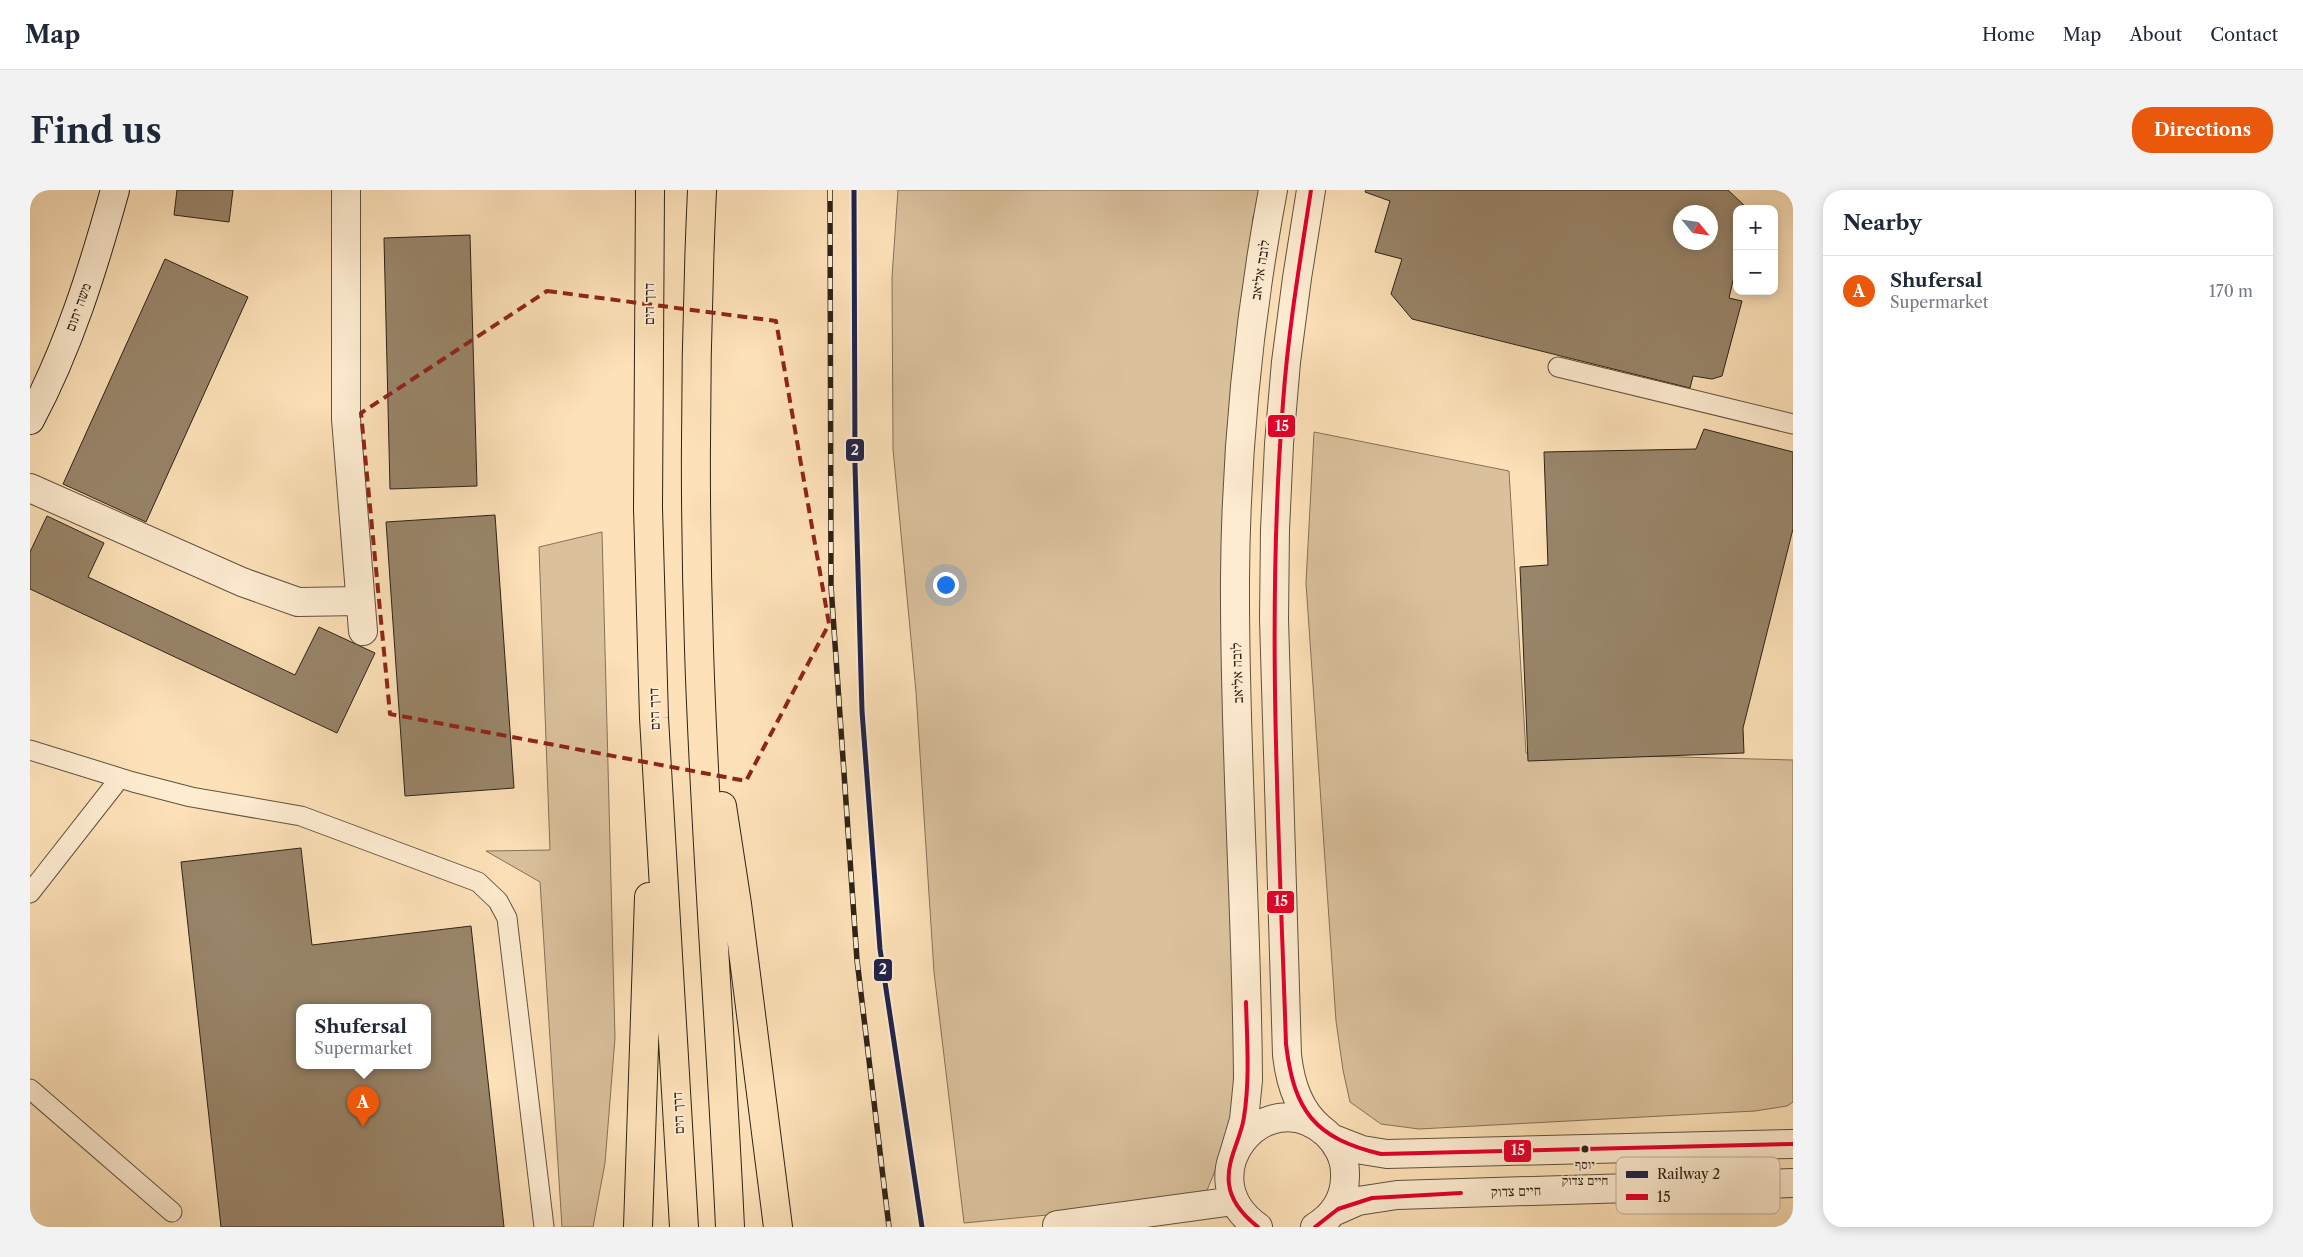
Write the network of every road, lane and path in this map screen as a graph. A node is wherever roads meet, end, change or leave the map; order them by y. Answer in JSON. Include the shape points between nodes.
{"nodes":[{"id":1,"x":115,"y":190,"type":"edge"},
{"id":2,"x":346,"y":190,"type":"edge"},
{"id":3,"x":650,"y":190,"type":"edge"},
{"id":4,"x":702,"y":190,"type":"edge"},
{"id":5,"x":1273,"y":190,"type":"edge"},
{"id":6,"x":1311,"y":190,"type":"edge"},
{"id":7,"x":1558,"y":367,"type":"dead end"},
{"id":8,"x":30,"y":420,"type":"edge"},
{"id":9,"x":1793,"y":424,"type":"edge"},
{"id":10,"x":30,"y":488,"type":"edge"},
{"id":11,"x":360,"y":600,"type":"junction"},
{"id":12,"x":363,"y":631,"type":"dead end"},
{"id":13,"x":699,"y":651,"type":"junction"},
{"id":14,"x":654,"y":718,"type":"junction"},
{"id":15,"x":30,"y":750,"type":"edge"},
{"id":16,"x":120,"y":778,"type":"junction"},
{"id":17,"x":30,"y":893,"type":"edge"},
{"id":18,"x":30,"y":1089,"type":"edge"},
{"id":19,"x":1325,"y":1133,"type":"junction"},
{"id":20,"x":1793,"y":1144,"type":"edge"},
{"id":21,"x":1233,"y":1157,"type":"junction"},
{"id":22,"x":1780,"y":1183,"type":"edge"},
{"id":23,"x":1793,"y":1183,"type":"edge"},
{"id":24,"x":1616,"y":1188,"type":"edge"},
{"id":25,"x":172,"y":1212,"type":"dead end"},
{"id":26,"x":1250,"y":1219,"type":"edge"},
{"id":27,"x":1324,"y":1221,"type":"edge"},
{"id":28,"x":1057,"y":1226,"type":"edge"},
{"id":29,"x":544,"y":1227,"type":"edge"},
{"id":30,"x":638,"y":1227,"type":"edge"},
{"id":31,"x":684,"y":1227,"type":"edge"},
{"id":32,"x":730,"y":1227,"type":"edge"},
{"id":33,"x":778,"y":1227,"type":"edge"}],
"edges":[{"from":1,"to":8,"type":"street","name":"משה יתום","via":[[74,322]]},
{"from":2,"to":11,"type":"street","via":[[346,418]]},
{"from":3,"to":14,"type":"main road","name":"דרך הים","via":[[648,508]]},
{"from":4,"to":13,"type":"main road","via":[[697,327]]},
{"from":5,"to":21,"type":"street","name":"לובה אליאב","via":[[1252,324],[1237,491],[1235,623],[1248,1080],[1244,1120]]},
{"from":6,"to":19,"type":"street","via":[[1282,403],[1274,582],[1287,1054],[1297,1097],[1309,1118]]},
{"from":7,"to":9,"type":"lane"},
{"from":10,"to":11,"type":"street","via":[[242,582],[298,602]]},
{"from":11,"to":12,"type":"street"},
{"from":13,"to":32,"type":"main road"},
{"from":13,"to":33,"type":"main road","via":[[737,904]]},
{"from":14,"to":30,"type":"main road"},
{"from":14,"to":31,"type":"main road","name":"דרך הים"},
{"from":15,"to":16,"type":"lane"},
{"from":16,"to":17,"type":"lane"},
{"from":16,"to":29,"type":"lane","via":[[191,797],[301,816],[478,882],[498,901],[507,918]]},
{"from":18,"to":25,"type":"lane"},
{"from":19,"to":20,"type":"street","via":[[1362,1150],[1387,1154]]},
{"from":19,"to":21,"type":"street","via":[[1295,1118],[1269,1121],[1247,1134]]},
{"from":19,"to":27,"type":"street","via":[[1341,1152],[1345,1170],[1342,1197]]},
{"from":21,"to":26,"type":"street","via":[[1229,1174]]},
{"from":22,"to":23,"type":"street","name":"חיים צדוק"},
{"from":24,"to":27,"type":"street","name":"חיים צדוק","via":[[1397,1194],[1358,1201]]},
{"from":26,"to":28,"type":"street"}]}
